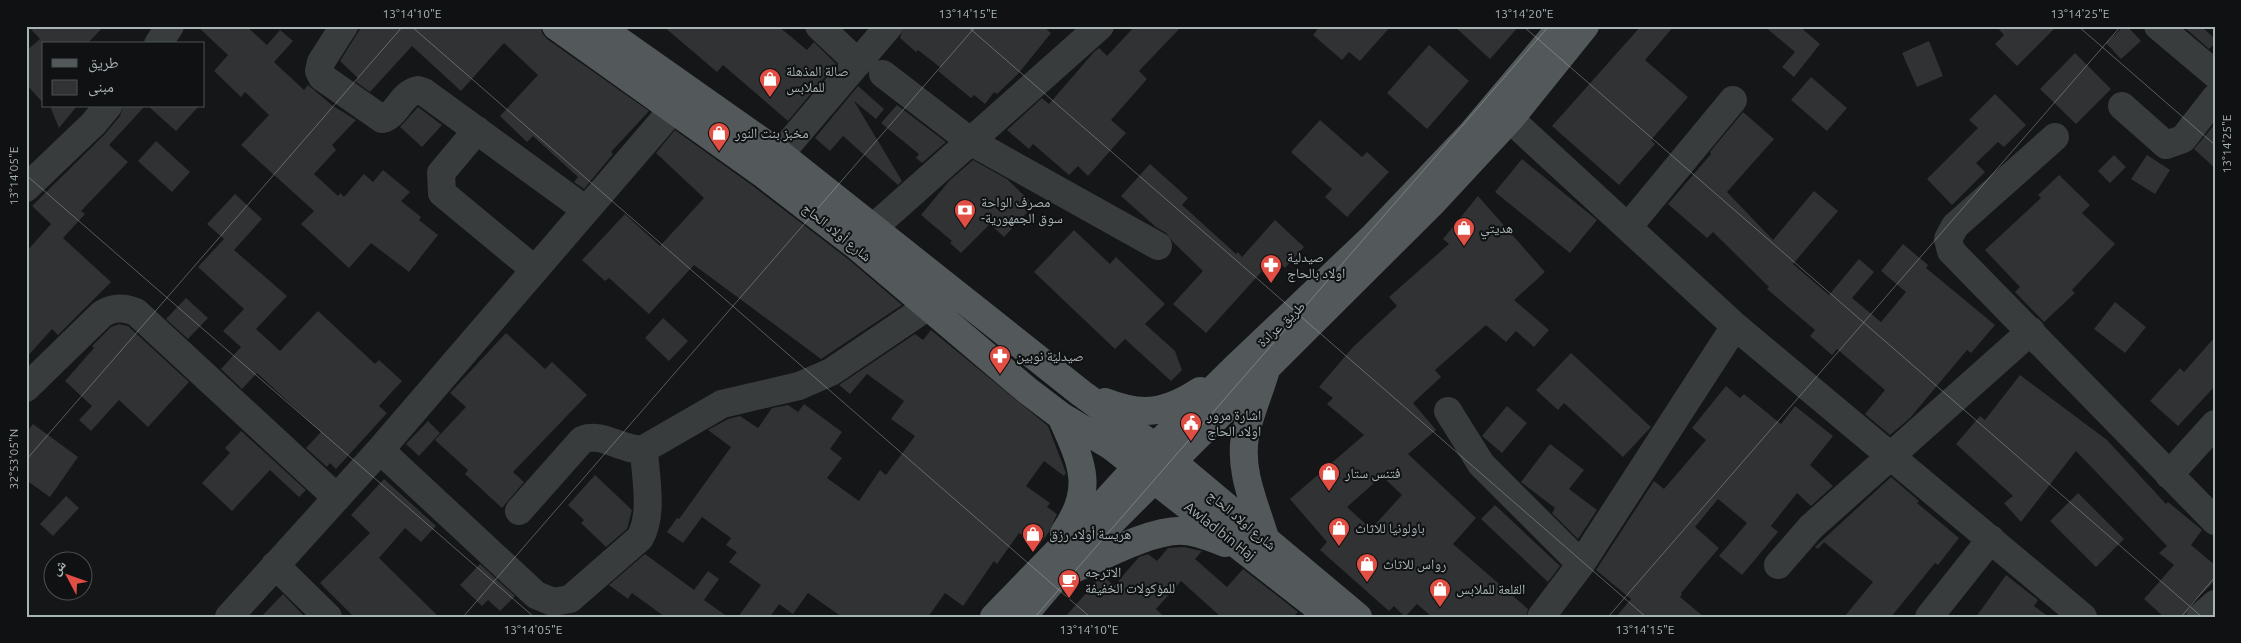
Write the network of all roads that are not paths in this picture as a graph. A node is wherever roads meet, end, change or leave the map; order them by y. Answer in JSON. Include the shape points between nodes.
{"nodes":[{"id":1,"x":170,"y":26,"type":"edge"},
{"id":2,"x":344,"y":26,"type":"edge"},
{"id":3,"x":556,"y":26,"type":"edge"},
{"id":4,"x":598,"y":26,"type":"edge"},
{"id":5,"x":819,"y":26,"type":"edge"},
{"id":6,"x":889,"y":26,"type":"edge"},
{"id":7,"x":1562,"y":26,"type":"edge"},
{"id":8,"x":1585,"y":26,"type":"edge"},
{"id":9,"x":2158,"y":26,"type":"edge"},
{"id":10,"x":1087,"y":30,"type":"edge"},
{"id":11,"x":159,"y":42,"type":"edge"},
{"id":12,"x":858,"y":63,"type":"junction"},
{"id":13,"x":883,"y":74,"type":"dead end"},
{"id":14,"x":2215,"y":74,"type":"edge"},
{"id":15,"x":680,"y":98,"type":"junction"},
{"id":16,"x":2215,"y":98,"type":"edge"},
{"id":17,"x":1733,"y":100,"type":"dead end"},
{"id":18,"x":2122,"y":106,"type":"dead end"},
{"id":19,"x":106,"y":108,"type":"edge"},
{"id":20,"x":1510,"y":119,"type":"junction"},
{"id":21,"x":477,"y":130,"type":"junction"},
{"id":22,"x":2055,"y":137,"type":"dead end"},
{"id":23,"x":970,"y":141,"type":"junction"},
{"id":24,"x":780,"y":154,"type":"junction"},
{"id":25,"x":26,"y":188,"type":"edge"},
{"id":26,"x":586,"y":210,"type":"junction"},
{"id":27,"x":874,"y":227,"type":"junction"},
{"id":28,"x":1628,"y":227,"type":"junction"},
{"id":29,"x":1158,"y":246,"type":"dead end"},
{"id":30,"x":535,"y":270,"type":"junction"},
{"id":31,"x":927,"y":307,"type":"junction"},
{"id":32,"x":1735,"y":326,"type":"junction"},
{"id":33,"x":2031,"y":331,"type":"junction"},
{"id":34,"x":1235,"y":368,"type":"junction"},
{"id":35,"x":1265,"y":371,"type":"junction"},
{"id":36,"x":26,"y":388,"type":"edge"},
{"id":37,"x":1081,"y":393,"type":"junction"},
{"id":38,"x":1448,"y":411,"type":"dead end"},
{"id":39,"x":1061,"y":416,"type":"junction"},
{"id":40,"x":2215,"y":424,"type":"edge"},
{"id":41,"x":1118,"y":435,"type":"junction"},
{"id":42,"x":644,"y":448,"type":"junction"},
{"id":43,"x":380,"y":450,"type":"junction"},
{"id":44,"x":1891,"y":455,"type":"junction"},
{"id":45,"x":1155,"y":464,"type":"junction"},
{"id":46,"x":2169,"y":475,"type":"junction"},
{"id":47,"x":337,"y":498,"type":"junction"},
{"id":48,"x":519,"y":511,"type":"dead end"},
{"id":49,"x":2215,"y":521,"type":"edge"},
{"id":50,"x":1991,"y":539,"type":"junction"},
{"id":51,"x":1256,"y":545,"type":"junction"},
{"id":52,"x":1581,"y":564,"type":"junction"},
{"id":53,"x":275,"y":565,"type":"junction"},
{"id":54,"x":1778,"y":565,"type":"dead end"},
{"id":55,"x":1050,"y":570,"type":"junction"},
{"id":56,"x":2215,"y":604,"type":"edge"},
{"id":57,"x":1321,"y":614,"type":"edge"},
{"id":58,"x":229,"y":617,"type":"edge"},
{"id":59,"x":328,"y":617,"type":"edge"},
{"id":60,"x":994,"y":617,"type":"edge"},
{"id":61,"x":1022,"y":617,"type":"edge"},
{"id":62,"x":1358,"y":617,"type":"edge"},
{"id":63,"x":1541,"y":617,"type":"edge"},
{"id":64,"x":1929,"y":617,"type":"edge"},
{"id":65,"x":2084,"y":617,"type":"edge"},
{"id":66,"x":2200,"y":617,"type":"edge"}],
"edges":[{"from":1,"to":11,"type":"street"},
{"from":2,"to":21,"type":"street","via":[[320,62],[322,77],[382,119],[389,116],[407,94],[418,90]]},
{"from":3,"to":15,"type":"main road","name":"شارع أولاد الحاج"},
{"from":4,"to":15,"type":"main road","name":"شارع أولاد الحاج"},
{"from":5,"to":12,"type":"street"},
{"from":6,"to":12,"type":"street"},
{"from":7,"to":34,"type":"main road","name":"طريق عرادة","via":[[1482,121],[1373,237]]},
{"from":8,"to":20,"type":"main road","name":"طريق عرادة"},
{"from":9,"to":14,"type":"street"},
{"from":10,"to":23,"type":"street"},
{"from":12,"to":24,"type":"street"},
{"from":13,"to":23,"type":"street"},
{"from":15,"to":24,"type":"main road","name":"شارع أولاد الحاج"},
{"from":15,"to":26,"type":"street"},
{"from":15,"to":31,"type":"main road","name":"شارع أولاد الحاج"},
{"from":16,"to":18,"type":"street","via":[[2183,139],[2166,145]]},
{"from":17,"to":28,"type":"street"},
{"from":19,"to":25,"type":"street"},
{"from":20,"to":28,"type":"street"},
{"from":20,"to":35,"type":"main road","name":"طريق عرادة","via":[[1427,208]]},
{"from":21,"to":26,"type":"street"},
{"from":21,"to":30,"type":"street","via":[[441,173],[442,193]]},
{"from":22,"to":33,"type":"street","via":[[1969,212],[1948,239],[1952,251]]},
{"from":23,"to":27,"type":"street"},
{"from":23,"to":29,"type":"street"},
{"from":24,"to":27,"type":"main road","name":"شارع أولاد الحاج"},
{"from":26,"to":30,"type":"street"},
{"from":27,"to":37,"type":"main road","name":"شارع أولاد الحاج"},
{"from":28,"to":32,"type":"street"},
{"from":30,"to":43,"type":"street"},
{"from":31,"to":39,"type":"main road","name":"شارع أولاد الحاج"},
{"from":31,"to":42,"type":"street","via":[[822,376],[799,386],[722,404]]},
{"from":32,"to":44,"type":"street"},
{"from":32,"to":52,"type":"street"},
{"from":33,"to":44,"type":"street"},
{"from":33,"to":46,"type":"street"},
{"from":34,"to":37,"type":"main road","via":[[1192,396],[1169,408],[1151,412],[1132,411]]},
{"from":34,"to":45,"type":"main road","name":"طريق عرادة"},
{"from":35,"to":45,"type":"main road","name":"طريق عرادة"},
{"from":35,"to":51,"type":"main road","via":[[1245,436],[1244,465]]},
{"from":36,"to":47,"type":"street","via":[[102,314],[127,309],[136,312]]},
{"from":37,"to":41,"type":"main road","name":"شارع أولاد الحاج"},
{"from":38,"to":52,"type":"street","via":[[1481,464]]},
{"from":39,"to":41,"type":"main road","name":"شارع أولاد الحاج"},
{"from":39,"to":55,"type":"main road","via":[[1080,461],[1084,484],[1078,508]]},
{"from":40,"to":46,"type":"street"},
{"from":41,"to":45,"type":"main road"},
{"from":42,"to":43,"type":"street","via":[[648,512],[640,538],[570,599],[553,602],[536,595]]},
{"from":42,"to":48,"type":"street","via":[[631,449],[598,437],[582,440]]},
{"from":43,"to":47,"type":"street"},
{"from":44,"to":50,"type":"street"},
{"from":44,"to":54,"type":"street","via":[[1811,527]]},
{"from":45,"to":51,"type":"main road","name":"Awlad bin Haj"},
{"from":45,"to":55,"type":"main road","name":"طريق عرادة"},
{"from":46,"to":49,"type":"street"},
{"from":47,"to":53,"type":"street"},
{"from":50,"to":64,"type":"street"},
{"from":50,"to":65,"type":"street"},
{"from":51,"to":55,"type":"main road","via":[[1182,530]]},
{"from":51,"to":57,"type":"main road","name":"Awlad bin Haj"},
{"from":51,"to":62,"type":"main road","name":"شارع اولاد الحاج"},
{"from":52,"to":63,"type":"street"},
{"from":53,"to":58,"type":"street"},
{"from":53,"to":59,"type":"street"},
{"from":55,"to":60,"type":"main road","name":"طريق عرادة"},
{"from":55,"to":61,"type":"main road","name":"طريق عرادة"},
{"from":56,"to":66,"type":"street"}]}
